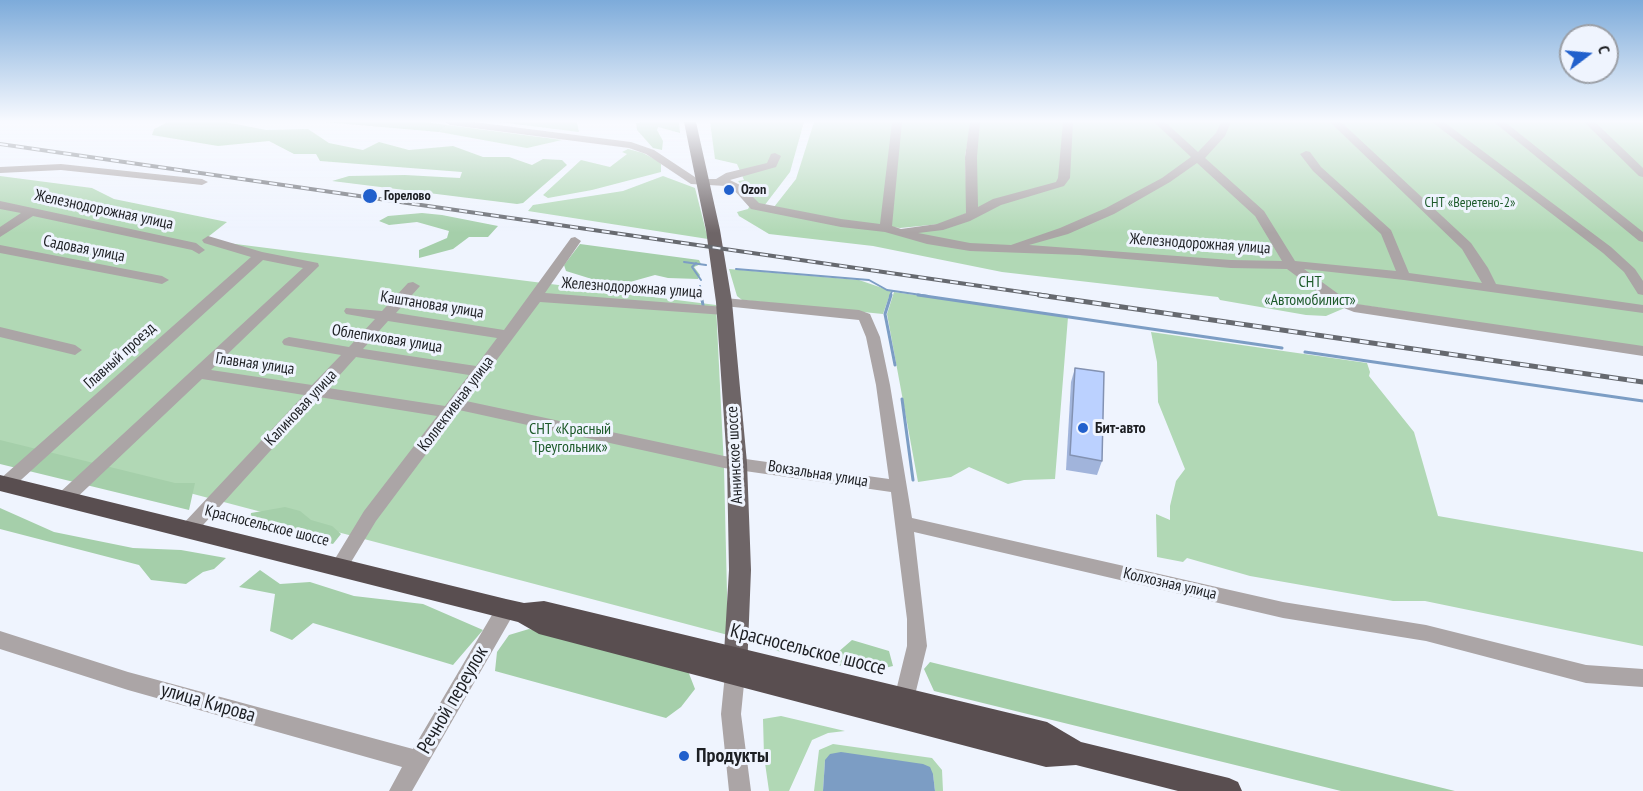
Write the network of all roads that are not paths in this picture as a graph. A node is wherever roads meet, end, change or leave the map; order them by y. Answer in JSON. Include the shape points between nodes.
{"nodes":[{"id":1,"x":662,"y":159,"type":"edge"},
{"id":2,"x":697,"y":159,"type":"edge"},
{"id":3,"x":774,"y":159,"type":"edge"},
{"id":4,"x":893,"y":159,"type":"edge"},
{"id":5,"x":971,"y":159,"type":"edge"},
{"id":6,"x":1065,"y":159,"type":"edge"},
{"id":7,"x":1196,"y":159,"type":"edge"},
{"id":8,"x":1198,"y":159,"type":"edge"},
{"id":9,"x":1310,"y":159,"type":"edge"},
{"id":10,"x":1374,"y":159,"type":"edge"},
{"id":11,"x":1486,"y":159,"type":"edge"},
{"id":12,"x":1545,"y":159,"type":"edge"},
{"id":13,"x":1627,"y":159,"type":"edge"},
{"id":14,"x":698,"y":163,"type":"junction"},
{"id":15,"x":679,"y":169,"type":"junction"},
{"id":16,"x":0,"y":170,"type":"edge"},
{"id":17,"x":1643,"y":174,"type":"edge"},
{"id":18,"x":720,"y":181,"type":"junction"},
{"id":19,"x":202,"y":182,"type":"dead end"},
{"id":20,"x":702,"y":182,"type":"junction"},
{"id":21,"x":0,"y":205,"type":"edge"},
{"id":22,"x":32,"y":211,"type":"junction"},
{"id":23,"x":972,"y":214,"type":"junction"},
{"id":24,"x":886,"y":228,"type":"junction"},
{"id":25,"x":900,"y":232,"type":"junction"},
{"id":26,"x":0,"y":233,"type":"edge"},
{"id":27,"x":1643,"y":238,"type":"edge"},
{"id":28,"x":574,"y":241,"type":"dead end"},
{"id":29,"x":0,"y":249,"type":"edge"},
{"id":30,"x":1004,"y":249,"type":"junction"},
{"id":31,"x":260,"y":256,"type":"junction"},
{"id":32,"x":1292,"y":267,"type":"junction"},
{"id":33,"x":1404,"y":276,"type":"junction"},
{"id":34,"x":162,"y":280,"type":"dead end"},
{"id":35,"x":413,"y":286,"type":"dead end"},
{"id":36,"x":1491,"y":288,"type":"junction"},
{"id":37,"x":1643,"y":291,"type":"edge"},
{"id":38,"x":536,"y":297,"type":"junction"},
{"id":39,"x":725,"y":307,"type":"junction"},
{"id":40,"x":1643,"y":309,"type":"edge"},
{"id":41,"x":351,"y":311,"type":"dead end"},
{"id":42,"x":386,"y":317,"type":"junction"},
{"id":43,"x":0,"y":332,"type":"edge"},
{"id":44,"x":508,"y":335,"type":"junction"},
{"id":45,"x":290,"y":342,"type":"dead end"},
{"id":46,"x":75,"y":350,"type":"dead end"},
{"id":47,"x":1643,"y":351,"type":"edge"},
{"id":48,"x":351,"y":353,"type":"junction"},
{"id":49,"x":480,"y":372,"type":"junction"},
{"id":50,"x":198,"y":374,"type":"junction"},
{"id":51,"x":319,"y":391,"type":"junction"},
{"id":52,"x":452,"y":408,"type":"junction"},
{"id":53,"x":737,"y":463,"type":"junction"},
{"id":54,"x":2,"y":483,"type":"edge"},
{"id":55,"x":899,"y":487,"type":"junction"},
{"id":56,"x":64,"y":499,"type":"junction"},
{"id":57,"x":903,"y":523,"type":"junction"},
{"id":58,"x":188,"y":530,"type":"junction"},
{"id":59,"x":339,"y":567,"type":"junction"},
{"id":60,"x":515,"y":611,"type":"junction"},
{"id":61,"x":0,"y":640,"type":"edge"},
{"id":62,"x":736,"y":666,"type":"junction"},
{"id":63,"x":1643,"y":678,"type":"edge"},
{"id":64,"x":904,"y":699,"type":"junction"},
{"id":65,"x":1076,"y":753,"type":"junction"},
{"id":66,"x":417,"y":761,"type":"junction"},
{"id":67,"x":400,"y":791,"type":"edge"},
{"id":68,"x":740,"y":791,"type":"edge"},
{"id":69,"x":1229,"y":791,"type":"edge"}],
"edges":[{"from":1,"to":15,"type":"street"},
{"from":2,"to":14,"type":"main road","name":"Аннинское шоссе"},
{"from":3,"to":18,"type":"street","via":[[772,165]]},
{"from":4,"to":24,"type":"street"},
{"from":5,"to":23,"type":"street"},
{"from":6,"to":23,"type":"street","via":[[1060,184],[997,202]]},
{"from":7,"to":30,"type":"street","via":[[1110,211],[1065,231]]},
{"from":8,"to":32,"type":"street","via":[[1260,214]]},
{"from":9,"to":33,"type":"street","via":[[1388,233]]},
{"from":10,"to":36,"type":"street","via":[[1467,246]]},
{"from":11,"to":37,"type":"street","via":[[1629,268]]},
{"from":12,"to":27,"type":"street"},
{"from":13,"to":17,"type":"street"},
{"from":14,"to":15,"type":"street"},
{"from":14,"to":20,"type":"main road","name":"Аннинское шоссе"},
{"from":15,"to":20,"type":"street","via":[[695,182]]},
{"from":16,"to":19,"type":"street","via":[[61,167]]},
{"from":18,"to":20,"type":"street"},
{"from":18,"to":24,"type":"street","name":"Железнодорожная улица","via":[[738,188],[755,206]]},
{"from":20,"to":39,"type":"main road","name":"Аннинское шоссе"},
{"from":21,"to":22,"type":"street","name":"Железнодорожная улица"},
{"from":22,"to":26,"type":"street"},
{"from":22,"to":31,"type":"street","name":"Железнодорожная улица","via":[[196,247]]},
{"from":23,"to":25,"type":"street","via":[[939,226]]},
{"from":24,"to":25,"type":"street","name":"Железнодорожная улица"},
{"from":25,"to":30,"type":"street","name":"Железнодорожная улица","via":[[927,240]]},
{"from":28,"to":38,"type":"street","name":"Коллективная улица"},
{"from":29,"to":34,"type":"street","name":"Садовая улица"},
{"from":30,"to":32,"type":"street","name":"Железнодорожная улица"},
{"from":31,"to":50,"type":"street","name":"Железнодорожная улица","via":[[313,266]]},
{"from":31,"to":54,"type":"street","name":"Главный проезд"},
{"from":32,"to":33,"type":"street","name":"Железнодорожная улица"},
{"from":32,"to":47,"type":"street","via":[[1354,308]]},
{"from":33,"to":36,"type":"street","name":"Железнодорожная улица"},
{"from":35,"to":42,"type":"street","name":"Калиновая улица"},
{"from":36,"to":40,"type":"street","name":"Железнодорожная улица"},
{"from":38,"to":39,"type":"street","name":"Железнодорожная улица"},
{"from":38,"to":44,"type":"street","name":"Коллективная улица"},
{"from":39,"to":53,"type":"main road","name":"Аннинское шоссе"},
{"from":39,"to":55,"type":"street","name":"Железнодорожная улица","via":[[865,317],[879,366]]},
{"from":41,"to":42,"type":"street","name":"Каштановая улица"},
{"from":42,"to":44,"type":"street","name":"Каштановая улица"},
{"from":42,"to":48,"type":"street","name":"Калиновая улица"},
{"from":43,"to":46,"type":"street"},
{"from":44,"to":49,"type":"street","name":"Коллективная улица"},
{"from":45,"to":48,"type":"street","name":"Облепиховая улица"},
{"from":48,"to":49,"type":"street","name":"Облепиховая улица"},
{"from":48,"to":51,"type":"street","name":"Калиновая улица"},
{"from":49,"to":52,"type":"street","name":"Коллективная улица"},
{"from":50,"to":51,"type":"street","name":"Главная улица"},
{"from":50,"to":56,"type":"street"},
{"from":51,"to":52,"type":"street","name":"Главная улица"},
{"from":51,"to":58,"type":"street","name":"Калиновая улица"},
{"from":52,"to":53,"type":"street","name":"Вокзальная улица"},
{"from":52,"to":59,"type":"street","name":"Коллективная улица","via":[[370,516]]},
{"from":53,"to":55,"type":"street","name":"Вокзальная улица"},
{"from":53,"to":62,"type":"main road","name":"Аннинское шоссе","via":[[740,570]]},
{"from":54,"to":56,"type":"highway","name":"Красносельское шоссе"},
{"from":55,"to":57,"type":"street"},
{"from":56,"to":58,"type":"highway","name":"Красносельское шоссе"},
{"from":57,"to":63,"type":"street","name":"Колхозная улица","via":[[1283,610],[1426,633],[1586,674]]},
{"from":57,"to":64,"type":"street","via":[[917,646]]},
{"from":58,"to":59,"type":"highway","name":"Красносельское шоссе"},
{"from":59,"to":60,"type":"highway","name":"Красносельское шоссе"},
{"from":60,"to":62,"type":"highway","name":"Красносельское шоссе","via":[[539,624]]},
{"from":60,"to":66,"type":"street","name":"Речной переулок"},
{"from":61,"to":66,"type":"street","name":"улица Кирова","via":[[128,681]]},
{"from":62,"to":64,"type":"highway","name":"Красносельское шоссе"},
{"from":62,"to":65,"type":"highway","name":"Красносельское шоссе","via":[[1046,755]]},
{"from":62,"to":68,"type":"street","name":"Аннинское шоссе","via":[[731,714]]},
{"from":64,"to":65,"type":"highway","name":"Красносельское шоссе","via":[[1047,735]]},
{"from":65,"to":69,"type":"highway","name":"Красносельское шоссе"},
{"from":66,"to":67,"type":"street","name":"Речной переулок"}]}
